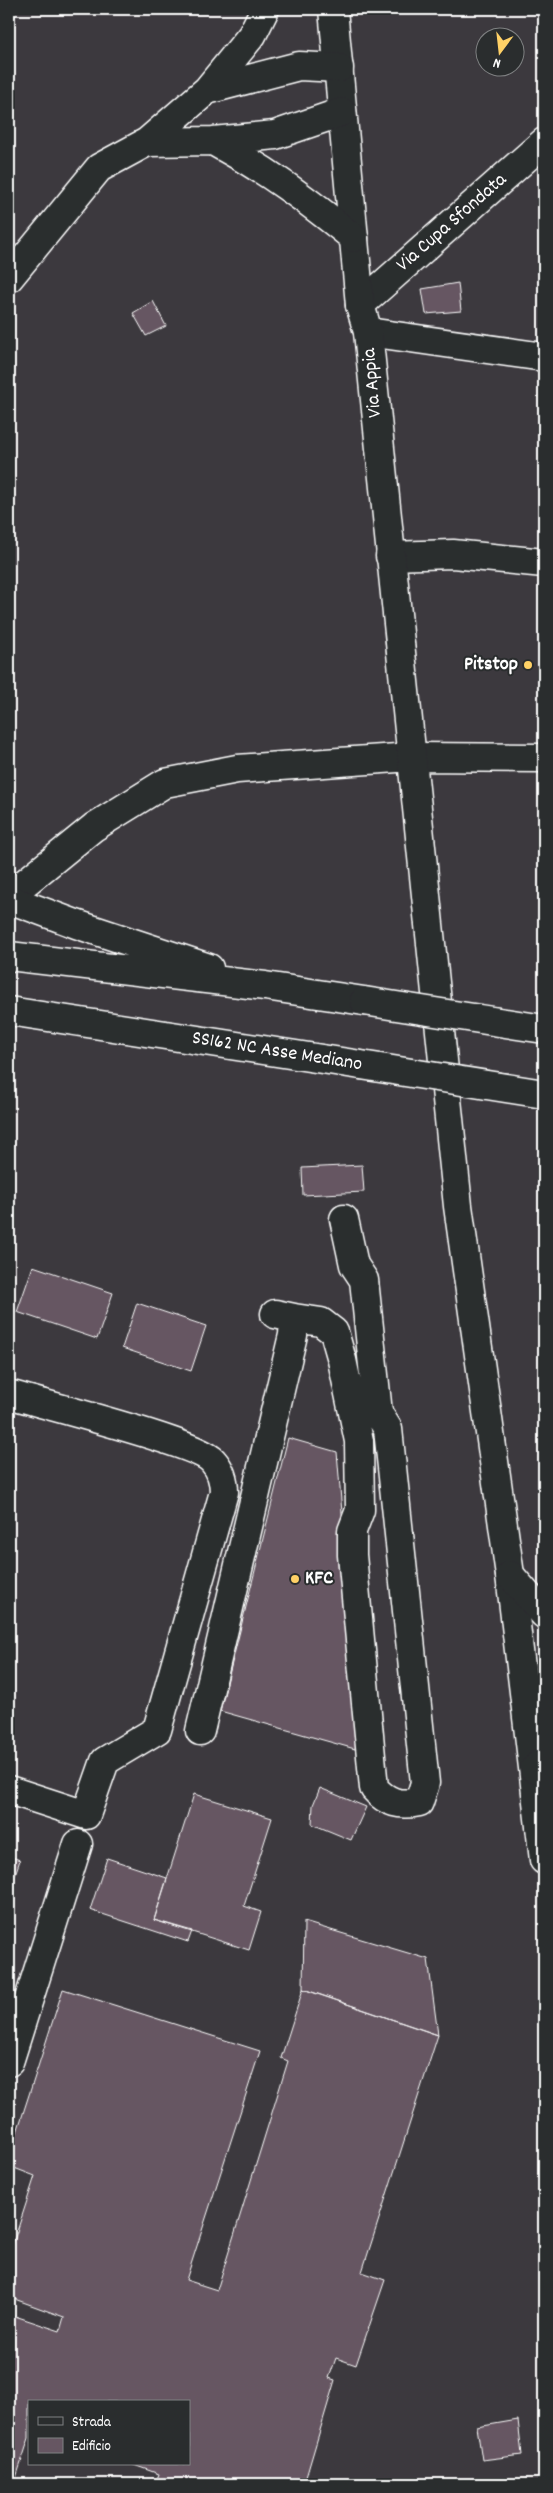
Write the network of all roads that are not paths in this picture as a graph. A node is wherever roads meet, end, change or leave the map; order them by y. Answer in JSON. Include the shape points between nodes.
{"nodes":[{"id":1,"x":265,"y":9,"type":"edge"},
{"id":2,"x":334,"y":9,"type":"edge"},
{"id":3,"x":339,"y":68,"type":"junction"},
{"id":4,"x":207,"y":90,"type":"junction"},
{"id":5,"x":342,"y":112,"type":"junction"},
{"id":6,"x":214,"y":141,"type":"junction"},
{"id":7,"x":147,"y":142,"type":"junction"},
{"id":8,"x":544,"y":142,"type":"edge"},
{"id":9,"x":354,"y":238,"type":"junction"},
{"id":10,"x":9,"y":278,"type":"edge"},
{"id":11,"x":360,"y":305,"type":"junction"},
{"id":12,"x":368,"y":332,"type":"junction"},
{"id":13,"x":544,"y":358,"type":"edge"},
{"id":14,"x":390,"y":556,"type":"junction"},
{"id":15,"x":544,"y":563,"type":"edge"},
{"id":16,"x":412,"y":757,"type":"junction"},
{"id":17,"x":544,"y":758,"type":"edge"},
{"id":18,"x":9,"y":898,"type":"edge"},
{"id":19,"x":9,"y":956,"type":"edge"},
{"id":20,"x":265,"y":986,"type":"junction"},
{"id":21,"x":9,"y":1011,"type":"edge"},
{"id":22,"x":544,"y":1029,"type":"edge"},
{"id":23,"x":544,"y":1094,"type":"edge"},
{"id":24,"x":344,"y":1219,"type":"dead end"},
{"id":25,"x":9,"y":1394,"type":"edge"},
{"id":26,"x":510,"y":1575,"type":"junction"},
{"id":27,"x":544,"y":1614,"type":"edge"},
{"id":28,"x":200,"y":1731,"type":"dead end"},
{"id":29,"x":539,"y":1772,"type":"edge"},
{"id":30,"x":9,"y":1790,"type":"edge"},
{"id":31,"x":78,"y":1844,"type":"dead end"},
{"id":32,"x":544,"y":1860,"type":"edge"},
{"id":33,"x":9,"y":2062,"type":"edge"}],
"edges":[{"from":1,"to":4,"type":"main road","via":[[252,35]]},
{"from":2,"to":3,"type":"main road","name":"Via Appia"},
{"from":3,"to":4,"type":"main road","via":[[299,66]]},
{"from":3,"to":5,"type":"main road","name":"Via Appia"},
{"from":4,"to":7,"type":"main road"},
{"from":5,"to":6,"type":"main road","via":[[275,135]]},
{"from":5,"to":9,"type":"main road","name":"Via Appia"},
{"from":6,"to":7,"type":"main road"},
{"from":6,"to":9,"type":"main road","via":[[287,185]]},
{"from":7,"to":10,"type":"main road","via":[[99,168]]},
{"from":8,"to":11,"type":"main road","name":"Via Cupa Sfondata"},
{"from":9,"to":11,"type":"main road","name":"Via Appia"},
{"from":11,"to":12,"type":"main road","name":"Via Appia"},
{"from":12,"to":13,"type":"main road"},
{"from":12,"to":14,"type":"main road","name":"Via Appia"},
{"from":14,"to":15,"type":"main road","via":[[453,554]]},
{"from":14,"to":16,"type":"main road","name":"Via Appia"},
{"from":16,"to":17,"type":"main road"},
{"from":16,"to":18,"type":"main road","via":[[237,769],[165,783],[94,826]]},
{"from":16,"to":26,"type":"main road","name":"Via Appia","via":[[458,1206]]},
{"from":18,"to":20,"type":"main road","via":[[76,924]]},
{"from":19,"to":20,"type":"main road"},
{"from":20,"to":22,"type":"main road","bridge":true},
{"from":21,"to":23,"type":"main road","name":"SS162 NC Asse Mediano","bridge":true},
{"from":24,"to":28,"type":"main road","via":[[354,1265],[364,1280],[378,1412],[388,1429],[425,1783],[419,1802],[409,1804],[391,1802],[374,1788],[352,1555],[352,1531],[360,1510],[359,1442],[334,1332],[321,1322],[285,1316],[293,1335]]},
{"from":25,"to":30,"type":"main road","via":[[181,1444],[212,1459],[224,1478],[224,1492],[157,1730],[105,1761],[86,1815]]},
{"from":26,"to":27,"type":"main road"},
{"from":26,"to":29,"type":"main road","name":"Via Appia"},
{"from":29,"to":32,"type":"main road","name":"Via Appia"},
{"from":31,"to":33,"type":"main road"}]}
